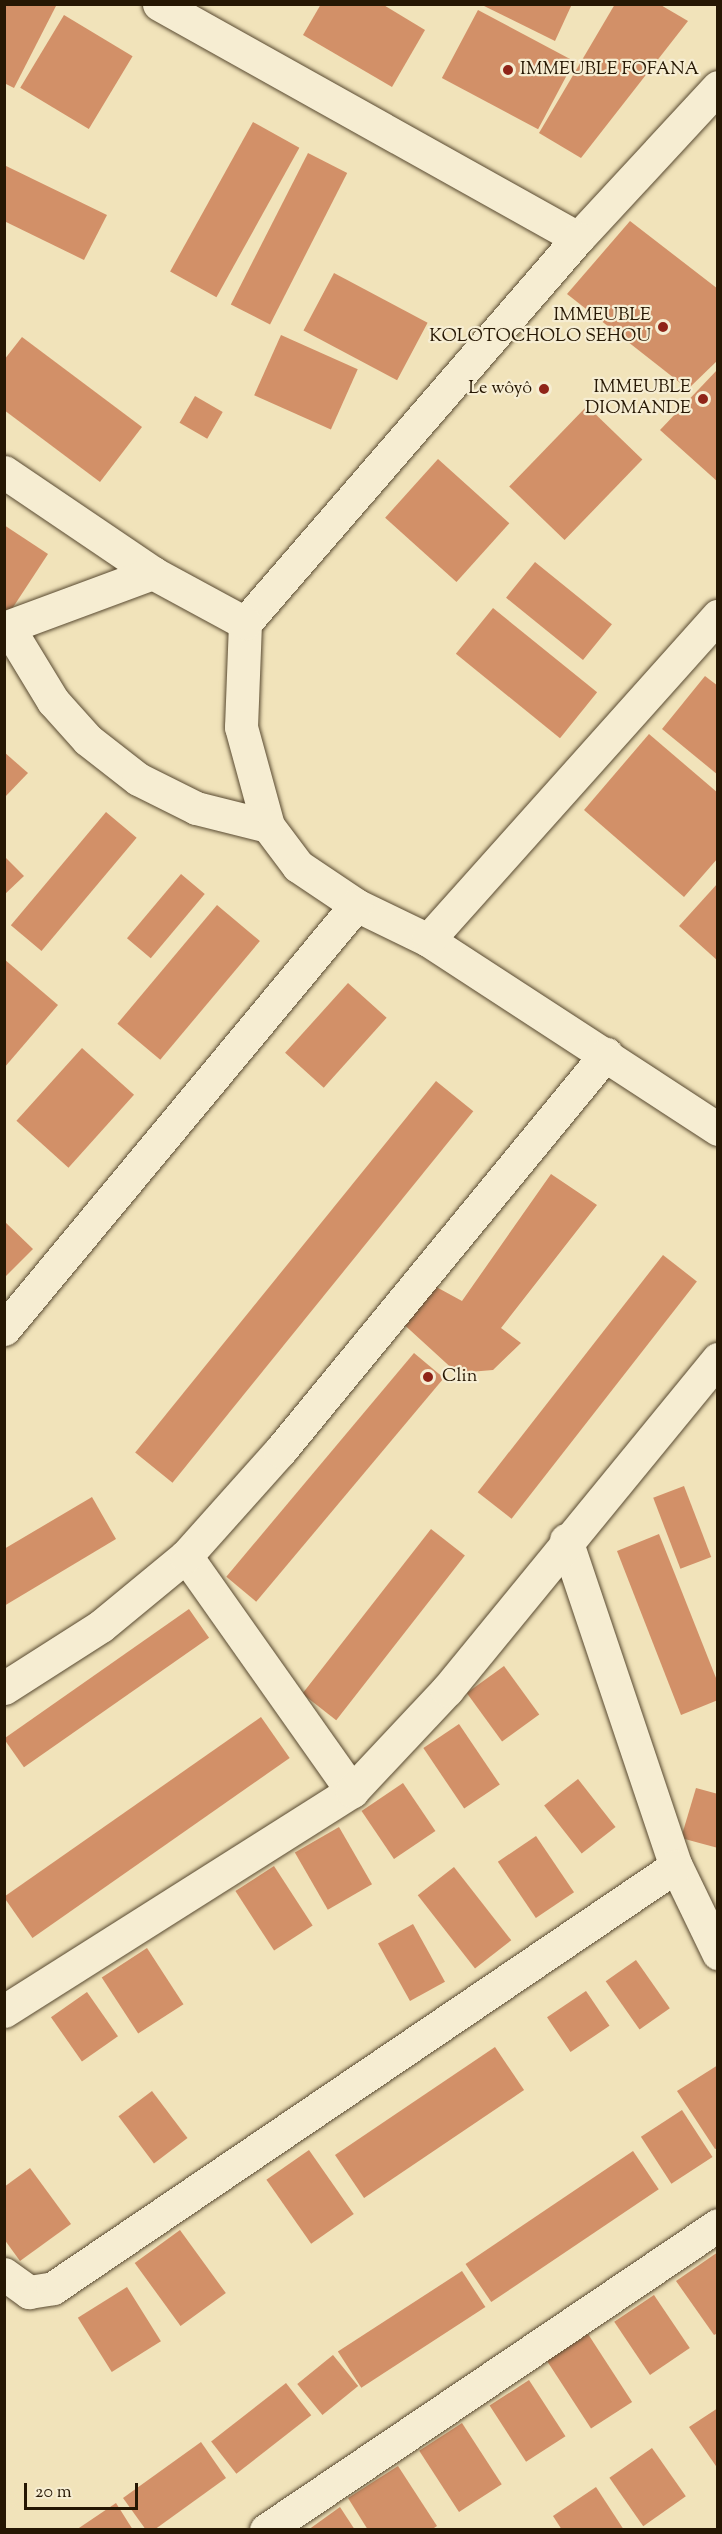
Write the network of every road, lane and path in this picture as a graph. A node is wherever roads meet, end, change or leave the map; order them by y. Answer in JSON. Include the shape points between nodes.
{"nodes":[{"id":1,"x":159,"y":4,"type":"edge"},
{"id":2,"x":717,"y":87,"type":"edge"},
{"id":3,"x":578,"y":238,"type":"junction"},
{"id":4,"x":4,"y":472,"type":"edge"},
{"id":5,"x":153,"y":573,"type":"junction"},
{"id":6,"x":717,"y":616,"type":"edge"},
{"id":7,"x":244,"y":623,"type":"junction"},
{"id":8,"x":6,"y":627,"type":"edge"},
{"id":9,"x":268,"y":826,"type":"junction"},
{"id":10,"x":356,"y":905,"type":"junction"},
{"id":11,"x":428,"y":940,"type":"junction"},
{"id":12,"x":606,"y":1054,"type":"junction"},
{"id":13,"x":717,"y":1129,"type":"edge"},
{"id":14,"x":4,"y":1329,"type":"edge"},
{"id":15,"x":717,"y":1359,"type":"edge"},
{"id":16,"x":566,"y":1540,"type":"junction"},
{"id":17,"x":186,"y":1556,"type":"junction"},
{"id":18,"x":4,"y":1688,"type":"edge"},
{"id":19,"x":352,"y":1791,"type":"junction"},
{"id":20,"x":676,"y":1866,"type":"junction"},
{"id":21,"x":717,"y":1953,"type":"edge"},
{"id":22,"x":4,"y":2011,"type":"edge"},
{"id":23,"x":717,"y":2225,"type":"edge"},
{"id":24,"x":4,"y":2274,"type":"edge"},
{"id":25,"x":266,"y":2529,"type":"edge"}],
"edges":[{"from":1,"to":3,"type":"street"},
{"from":2,"to":3,"type":"street"},
{"from":3,"to":7,"type":"street"},
{"from":4,"to":5,"type":"street"},
{"from":5,"to":7,"type":"street"},
{"from":5,"to":8,"type":"street"},
{"from":6,"to":11,"type":"street"},
{"from":7,"to":9,"type":"street","via":[[241,727]]},
{"from":8,"to":9,"type":"street","via":[[53,701],[88,740],[130,772],[196,808]]},
{"from":9,"to":10,"type":"street","via":[[298,866]]},
{"from":10,"to":11,"type":"street"},
{"from":10,"to":14,"type":"street"},
{"from":11,"to":12,"type":"street"},
{"from":12,"to":13,"type":"street"},
{"from":12,"to":17,"type":"street","via":[[280,1451]]},
{"from":15,"to":16,"type":"street"},
{"from":16,"to":19,"type":"street","via":[[447,1690]]},
{"from":16,"to":20,"type":"street"},
{"from":17,"to":18,"type":"street","via":[[101,1626]]},
{"from":17,"to":19,"type":"street"},
{"from":19,"to":22,"type":"street"},
{"from":20,"to":21,"type":"street"},
{"from":20,"to":24,"type":"street","via":[[53,2288],[28,2292]]},
{"from":23,"to":25,"type":"street"}]}
